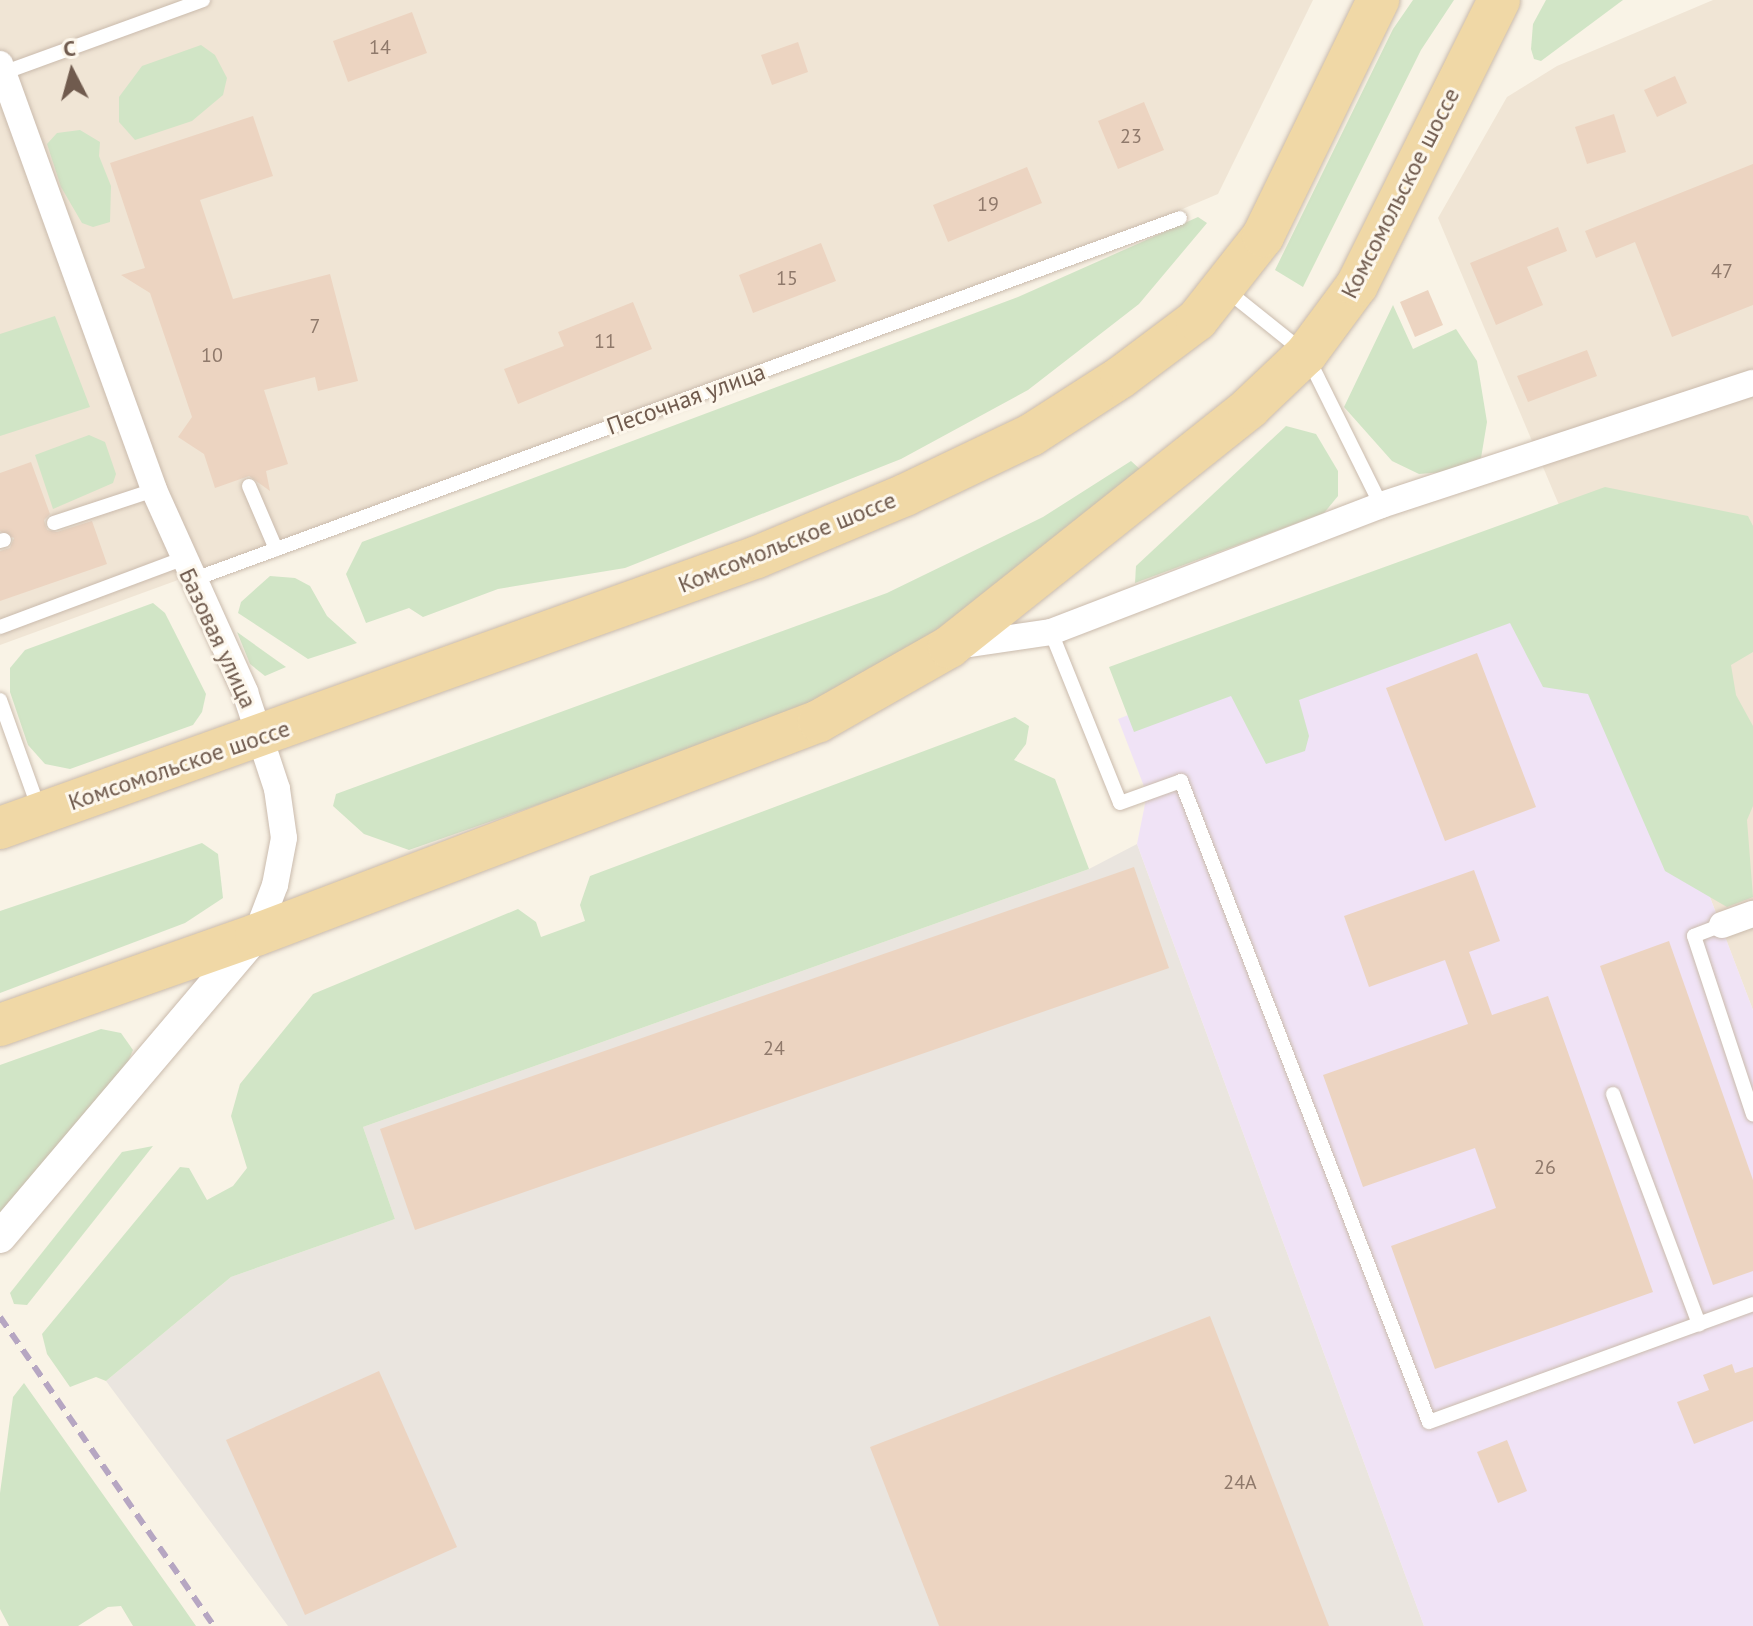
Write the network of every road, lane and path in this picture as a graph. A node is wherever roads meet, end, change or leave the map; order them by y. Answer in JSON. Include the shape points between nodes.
{"nodes":[{"id":1,"x":203,"y":0,"type":"edge"},
{"id":2,"x":1378,"y":0,"type":"edge"},
{"id":3,"x":1499,"y":0,"type":"edge"},
{"id":4,"x":1,"y":70,"type":"edge"},
{"id":5,"x":1180,"y":218,"type":"dead end"},
{"id":6,"x":1223,"y":288,"type":"junction"},
{"id":7,"x":1306,"y":354,"type":"junction"},
{"id":8,"x":1753,"y":383,"type":"edge"},
{"id":9,"x":249,"y":486,"type":"dead end"},
{"id":10,"x":154,"y":490,"type":"junction"},
{"id":11,"x":1381,"y":505,"type":"junction"},
{"id":12,"x":54,"y":523,"type":"dead end"},
{"id":13,"x":276,"y":549,"type":"junction"},
{"id":14,"x":187,"y":570,"type":"junction"},
{"id":15,"x":0,"y":627,"type":"edge"},
{"id":16,"x":1051,"y":632,"type":"junction"},
{"id":17,"x":949,"y":647,"type":"junction"},
{"id":18,"x":0,"y":700,"type":"edge"},
{"id":19,"x":261,"y":736,"type":"junction"},
{"id":20,"x":41,"y":814,"type":"junction"},
{"id":21,"x":0,"y":828,"type":"edge"},
{"id":22,"x":1753,"y":914,"type":"edge"},
{"id":23,"x":1722,"y":925,"type":"joint"},
{"id":24,"x":256,"y":935,"type":"junction"},
{"id":25,"x":0,"y":1025,"type":"edge"},
{"id":26,"x":1613,"y":1094,"type":"dead end"},
{"id":27,"x":1753,"y":1114,"type":"edge"},
{"id":28,"x":0,"y":1237,"type":"edge"},
{"id":29,"x":1753,"y":1304,"type":"edge"},
{"id":30,"x":1699,"y":1324,"type":"junction"}],
"edges":[{"from":1,"to":4,"type":"lane"},
{"from":2,"to":6,"type":"main road","name":"Комсомольское шоссе","via":[[1263,236]]},
{"from":3,"to":7,"type":"main road","name":"Комсомольское шоссе","via":[[1357,285]]},
{"from":4,"to":10,"type":"street","name":"Базовая улица"},
{"from":5,"to":13,"type":"lane","name":"Песочная улица"},
{"from":6,"to":7,"type":"lane"},
{"from":6,"to":19,"type":"main road","name":"Комсомольское шоссе","via":[[1197,320],[1121,377],[1031,435],[905,495],[757,557]]},
{"from":7,"to":11,"type":"lane"},
{"from":7,"to":17,"type":"main road","name":"Комсомольское шоссе","via":[[1249,408]]},
{"from":8,"to":11,"type":"street","name":"Комсомольское шоссе"},
{"from":9,"to":13,"type":"lane"},
{"from":10,"to":12,"type":"lane"},
{"from":10,"to":14,"type":"street","name":"Базовая улица"},
{"from":11,"to":16,"type":"street","name":"Комсомольское шоссе"},
{"from":13,"to":14,"type":"lane","name":"Песочная улица"},
{"from":14,"to":15,"type":"lane","name":"Песочная улица"},
{"from":14,"to":19,"type":"street","name":"Базовая улица"},
{"from":16,"to":17,"type":"street","name":"Комсомольское шоссе"},
{"from":16,"to":30,"type":"lane","via":[[1120,803],[1181,781],[1429,1422]]},
{"from":17,"to":24,"type":"main road","name":"Комсомольское шоссе","via":[[819,721]]},
{"from":18,"to":20,"type":"lane"},
{"from":19,"to":20,"type":"main road","name":"Комсомольское шоссе"},
{"from":19,"to":24,"type":"street","name":"Базовая улица","via":[[284,838],[275,885]]},
{"from":20,"to":21,"type":"main road","name":"Комсомольское шоссе"},
{"from":22,"to":23,"type":"street"},
{"from":23,"to":27,"type":"lane","via":[[1694,936]]},
{"from":24,"to":25,"type":"main road","name":"Комсомольское шоссе"},
{"from":24,"to":28,"type":"street","name":"Базовая улица"},
{"from":26,"to":30,"type":"lane"},
{"from":29,"to":30,"type":"lane"}]}
